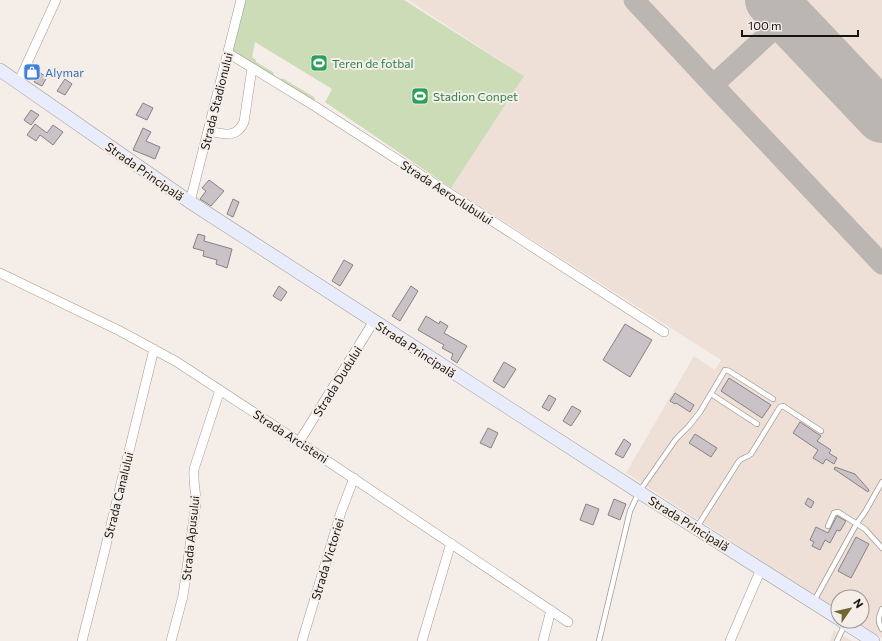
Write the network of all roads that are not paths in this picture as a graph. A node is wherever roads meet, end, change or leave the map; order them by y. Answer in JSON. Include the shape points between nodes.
{"nodes":[{"id":1,"x":56,"y":0,"type":"edge"},
{"id":2,"x":241,"y":0,"type":"edge"},
{"id":3,"x":228,"y":53,"type":"junction"},
{"id":4,"x":252,"y":68,"type":"junction"},
{"id":5,"x":0,"y":70,"type":"edge"},
{"id":6,"x":18,"y":83,"type":"junction"},
{"id":7,"x":208,"y":131,"type":"junction"},
{"id":8,"x":190,"y":202,"type":"junction"},
{"id":9,"x":0,"y":273,"type":"edge"},
{"id":10,"x":374,"y":321,"type":"junction"},
{"id":11,"x":664,"y":332,"type":"dead end"},
{"id":12,"x":154,"y":349,"type":"junction"},
{"id":13,"x":220,"y":390,"type":"junction"},
{"id":14,"x":711,"y":394,"type":"junction"},
{"id":15,"x":773,"y":399,"type":"dead end"},
{"id":16,"x":757,"y":424,"type":"dead end"},
{"id":17,"x":821,"y":431,"type":"dead end"},
{"id":18,"x":300,"y":442,"type":"junction"},
{"id":19,"x":354,"y":478,"type":"junction"},
{"id":20,"x":882,"y":482,"type":"edge"},
{"id":21,"x":639,"y":492,"type":"junction"},
{"id":22,"x":857,"y":523,"type":"junction"},
{"id":23,"x":828,"y":526,"type":"dead end"},
{"id":24,"x":696,"y":528,"type":"junction"},
{"id":25,"x":451,"y":543,"type":"junction"},
{"id":26,"x":882,"y":548,"type":"edge"},
{"id":27,"x":761,"y":569,"type":"junction"},
{"id":28,"x":813,"y":602,"type":"junction"},
{"id":29,"x":882,"y":609,"type":"edge"},
{"id":30,"x":551,"y":610,"type":"junction"},
{"id":31,"x":830,"y":613,"type":"edge"},
{"id":32,"x":568,"y":622,"type":"dead end"},
{"id":33,"x":840,"y":629,"type":"edge"},
{"id":34,"x":854,"y":629,"type":"edge"},
{"id":35,"x":882,"y":629,"type":"edge"},
{"id":36,"x":82,"y":641,"type":"edge"},
{"id":37,"x":171,"y":641,"type":"edge"},
{"id":38,"x":302,"y":641,"type":"edge"},
{"id":39,"x":422,"y":641,"type":"edge"},
{"id":40,"x":543,"y":641,"type":"edge"},
{"id":41,"x":598,"y":641,"type":"edge"},
{"id":42,"x":730,"y":641,"type":"edge"},
{"id":43,"x":837,"y":641,"type":"edge"},
{"id":44,"x":873,"y":641,"type":"edge"}],
"edges":[{"from":1,"to":6,"type":"street"},
{"from":2,"to":3,"type":"street","name":"Strada Stadionului"},
{"from":3,"to":4,"type":"street","name":"Strada Aeroclubului"},
{"from":3,"to":7,"type":"street","name":"Strada Stadionului"},
{"from":4,"to":7,"type":"street","via":[[241,128],[231,134]]},
{"from":4,"to":11,"type":"street","name":"Strada Aeroclubului"},
{"from":5,"to":6,"type":"main road","name":"Strada Principală"},
{"from":6,"to":8,"type":"main road","name":"Strada Principală"},
{"from":7,"to":8,"type":"street","name":"Strada Stadionului"},
{"from":8,"to":10,"type":"main road","name":"Strada Principală"},
{"from":9,"to":12,"type":"street","name":"Strada Arcisteni"},
{"from":10,"to":18,"type":"street","name":"Strada Dudului"},
{"from":10,"to":21,"type":"main road","name":"Strada Principală"},
{"from":12,"to":13,"type":"street","name":"Strada Arcisteni"},
{"from":12,"to":36,"type":"street","name":"Strada Canalului"},
{"from":13,"to":18,"type":"street","name":"Strada Arcisteni"},
{"from":13,"to":37,"type":"street","name":"Strada Apusului","via":[[193,475],[196,503],[183,596]]},
{"from":14,"to":15,"type":"lane","via":[[726,370]]},
{"from":14,"to":16,"type":"lane"},
{"from":14,"to":21,"type":"lane","via":[[697,417],[676,439]]},
{"from":17,"to":24,"type":"lane","via":[[780,406],[749,456],[739,461]]},
{"from":18,"to":19,"type":"street","name":"Strada Arcisteni"},
{"from":19,"to":25,"type":"street","name":"Strada Arcisteni"},
{"from":19,"to":38,"type":"street","name":"Strada Victoriei","via":[[341,512]]},
{"from":20,"to":22,"type":"lane"},
{"from":21,"to":24,"type":"main road","name":"Strada Principală"},
{"from":21,"to":41,"type":"lane","via":[[630,511]]},
{"from":22,"to":23,"type":"lane","via":[[836,512]]},
{"from":22,"to":26,"type":"lane"},
{"from":22,"to":28,"type":"lane"},
{"from":24,"to":27,"type":"main road","name":"Strada Principală"},
{"from":25,"to":30,"type":"street","name":"Strada Arcisteni"},
{"from":25,"to":39,"type":"street"},
{"from":27,"to":28,"type":"main road","name":"Strada Principală"},
{"from":27,"to":42,"type":"street"},
{"from":28,"to":31,"type":"main road","name":"Strada Principală"},
{"from":29,"to":35,"type":"lane","via":[[879,620]]},
{"from":30,"to":32,"type":"street","name":"Strada Arcisteni"},
{"from":30,"to":40,"type":"street"},
{"from":33,"to":43,"type":"lane"},
{"from":34,"to":44,"type":"main road","name":"Strada Principală"}]}
